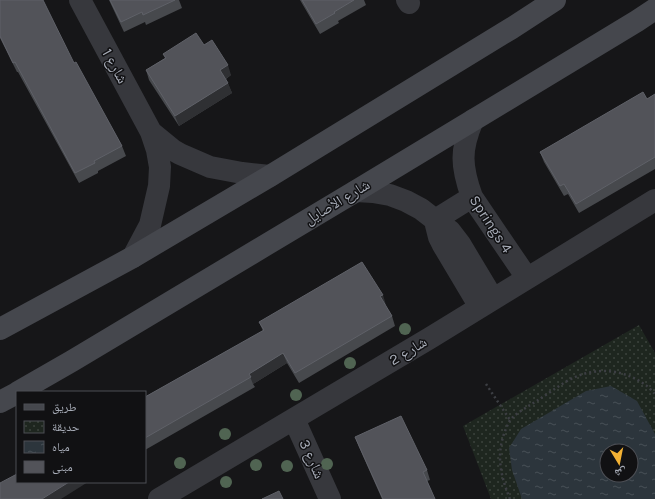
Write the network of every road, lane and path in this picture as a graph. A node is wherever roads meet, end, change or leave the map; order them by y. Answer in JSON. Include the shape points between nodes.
{"nodes":[{"id":1,"x":80,"y":0,"type":"edge"},
{"id":2,"x":556,"y":0,"type":"edge"},
{"id":3,"x":655,"y":9,"type":"edge"},
{"id":4,"x":473,"y":120,"type":"junction"},
{"id":5,"x":151,"y":132,"type":"junction"},
{"id":6,"x":270,"y":176,"type":"junction"},
{"id":7,"x":356,"y":191,"type":"junction"},
{"id":8,"x":472,"y":197,"type":"junction"},
{"id":9,"x":655,"y":200,"type":"edge"},
{"id":10,"x":435,"y":220,"type":"junction"},
{"id":11,"x":133,"y":257,"type":"junction"},
{"id":12,"x":527,"y":278,"type":"junction"},
{"id":13,"x":487,"y":303,"type":"junction"},
{"id":14,"x":0,"y":329,"type":"edge"},
{"id":15,"x":486,"y":384,"type":"dead end"},
{"id":16,"x":19,"y":391,"type":"edge"},
{"id":17,"x":16,"y":393,"type":"edge"},
{"id":18,"x":655,"y":394,"type":"edge"},
{"id":19,"x":0,"y":402,"type":"edge"},
{"id":20,"x":294,"y":419,"type":"junction"},
{"id":21,"x":510,"y":420,"type":"junction"},
{"id":22,"x":159,"y":499,"type":"edge"},
{"id":23,"x":330,"y":499,"type":"edge"},
{"id":24,"x":510,"y":499,"type":"edge"}],
"edges":[{"from":1,"to":5,"type":"street","name":"شارع 1"},
{"from":2,"to":6,"type":"main road"},
{"from":3,"to":4,"type":"main road","name":"شارع الأصايل"},
{"from":4,"to":7,"type":"main road","name":"شارع الأصايل"},
{"from":4,"to":8,"type":"street","name":"Springs 4","via":[[467,134],[463,166]]},
{"from":5,"to":6,"type":"street","name":"شارع 1","via":[[173,150],[210,167]]},
{"from":5,"to":11,"type":"street","name":"شارع 1","via":[[160,167],[160,186],[150,225]]},
{"from":6,"to":11,"type":"main road"},
{"from":7,"to":10,"type":"street","via":[[390,195],[421,209]]},
{"from":7,"to":16,"type":"main road","name":"شارع الأصايل"},
{"from":8,"to":10,"type":"street"},
{"from":8,"to":12,"type":"street","name":"Springs 4"},
{"from":9,"to":12,"type":"street","name":"شارع 2"},
{"from":10,"to":13,"type":"street","via":[[450,231],[460,244]]},
{"from":11,"to":14,"type":"main road"},
{"from":12,"to":13,"type":"street","name":"شارع 2"},
{"from":13,"to":20,"type":"street","name":"شارع 2"},
{"from":15,"to":21,"type":"path"},
{"from":17,"to":19,"type":"main road","name":"شارع الأصايل"},
{"from":18,"to":21,"type":"path","via":[[645,384],[628,375],[608,370],[588,372],[569,380]]},
{"from":20,"to":22,"type":"street","name":"شارع 2"},
{"from":20,"to":23,"type":"street","name":"شارع 3"},
{"from":21,"to":24,"type":"path","via":[[501,444],[500,470]]}]}
